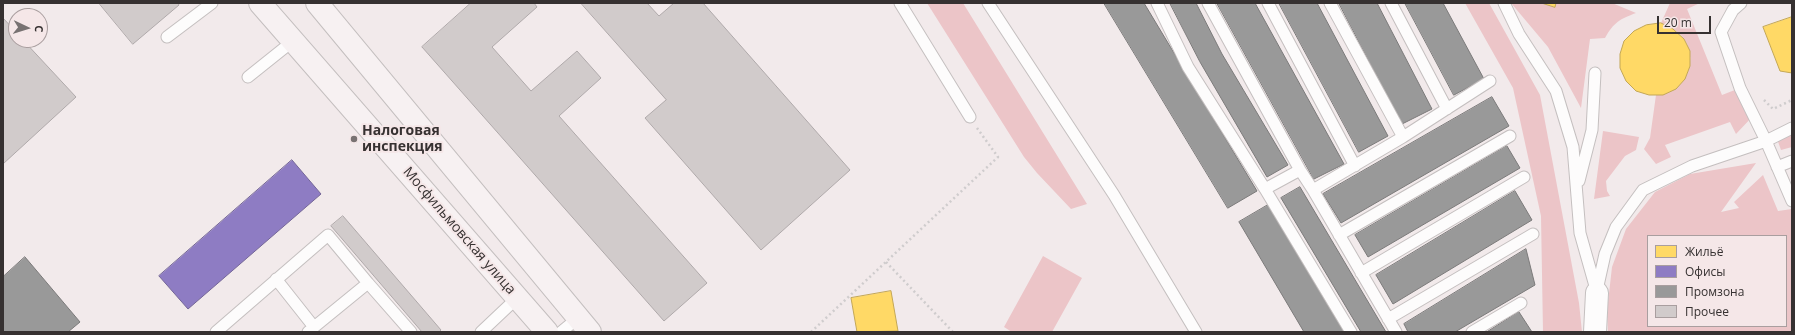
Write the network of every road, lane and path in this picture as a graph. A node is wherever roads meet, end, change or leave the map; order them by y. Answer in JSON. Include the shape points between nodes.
{"nodes":[{"id":1,"x":212,"y":3,"type":"edge"},
{"id":2,"x":260,"y":3,"type":"edge"},
{"id":3,"x":317,"y":3,"type":"edge"},
{"id":4,"x":900,"y":3,"type":"edge"},
{"id":5,"x":988,"y":3,"type":"edge"},
{"id":6,"x":1157,"y":3,"type":"edge"},
{"id":7,"x":1208,"y":3,"type":"edge"},
{"id":8,"x":1268,"y":3,"type":"edge"},
{"id":9,"x":1330,"y":3,"type":"edge"},
{"id":10,"x":1391,"y":3,"type":"edge"},
{"id":11,"x":1504,"y":3,"type":"edge"},
{"id":12,"x":1741,"y":3,"type":"edge"},
{"id":13,"x":167,"y":37,"type":"dead end"},
{"id":14,"x":293,"y":41,"type":"junction"},
{"id":15,"x":1595,"y":73,"type":"dead end"},
{"id":16,"x":248,"y":77,"type":"dead end"},
{"id":17,"x":1490,"y":81,"type":"dead end"},
{"id":18,"x":1762,"y":96,"type":"dead end"},
{"id":19,"x":1792,"y":100,"type":"edge"},
{"id":20,"x":1447,"y":109,"type":"junction"},
{"id":21,"x":970,"y":117,"type":"joint"},
{"id":22,"x":1792,"y":128,"type":"edge"},
{"id":23,"x":1510,"y":136,"type":"dead end"},
{"id":24,"x":1403,"y":137,"type":"junction"},
{"id":25,"x":1766,"y":141,"type":"junction"},
{"id":26,"x":1792,"y":161,"type":"edge"},
{"id":27,"x":1355,"y":166,"type":"junction"},
{"id":28,"x":1777,"y":167,"type":"junction"},
{"id":29,"x":1300,"y":170,"type":"junction"},
{"id":30,"x":1524,"y":177,"type":"dead end"},
{"id":31,"x":1578,"y":188,"type":"junction"},
{"id":32,"x":1265,"y":189,"type":"junction"},
{"id":33,"x":1313,"y":190,"type":"junction"},
{"id":34,"x":478,"y":198,"type":"junction"},
{"id":35,"x":1792,"y":201,"type":"edge"},
{"id":36,"x":450,"y":221,"type":"junction"},
{"id":37,"x":1533,"y":234,"type":"dead end"},
{"id":38,"x":1339,"y":235,"type":"junction"},
{"id":39,"x":886,"y":262,"type":"junction"},
{"id":40,"x":1361,"y":273,"type":"junction"},
{"id":41,"x":276,"y":279,"type":"junction"},
{"id":42,"x":368,"y":283,"type":"junction"},
{"id":43,"x":1597,"y":293,"type":"junction"},
{"id":44,"x":517,"y":298,"type":"junction"},
{"id":45,"x":1521,"y":303,"type":"dead end"},
{"id":46,"x":1388,"y":319,"type":"junction"},
{"id":47,"x":584,"y":325,"type":"edge"},
{"id":48,"x":311,"y":330,"type":"edge"},
{"id":49,"x":216,"y":332,"type":"edge"},
{"id":50,"x":411,"y":332,"type":"edge"},
{"id":51,"x":481,"y":332,"type":"edge"},
{"id":52,"x":547,"y":332,"type":"edge"},
{"id":53,"x":561,"y":332,"type":"edge"},
{"id":54,"x":811,"y":332,"type":"edge"},
{"id":55,"x":953,"y":332,"type":"edge"},
{"id":56,"x":1196,"y":332,"type":"edge"},
{"id":57,"x":1351,"y":332,"type":"edge"},
{"id":58,"x":1396,"y":332,"type":"edge"},
{"id":59,"x":1472,"y":332,"type":"edge"},
{"id":60,"x":1595,"y":332,"type":"edge"}],
"edges":[{"from":1,"to":13,"type":"lane"},
{"from":2,"to":14,"type":"main road","name":"Мосфильмовская улица"},
{"from":3,"to":34,"type":"main road"},
{"from":4,"to":21,"type":"lane"},
{"from":5,"to":56,"type":"lane","via":[[1114,195]]},
{"from":6,"to":32,"type":"lane","via":[[1188,67]]},
{"from":7,"to":29,"type":"lane"},
{"from":8,"to":27,"type":"lane"},
{"from":9,"to":24,"type":"lane"},
{"from":10,"to":20,"type":"lane"},
{"from":11,"to":31,"type":"lane","via":[[1519,34],[1556,91],[1573,147]]},
{"from":12,"to":25,"type":"lane","via":[[1733,10],[1721,32],[1740,88]]},
{"from":14,"to":16,"type":"lane"},
{"from":14,"to":36,"type":"main road","name":"Мосфильмовская улица"},
{"from":15,"to":31,"type":"lane","via":[[1592,130]]},
{"from":17,"to":20,"type":"lane"},
{"from":18,"to":19,"type":"path","via":[[1765,103],[1773,109]]},
{"from":20,"to":24,"type":"lane"},
{"from":21,"to":39,"type":"path","via":[[998,158]]},
{"from":22,"to":25,"type":"lane"},
{"from":23,"to":38,"type":"lane"},
{"from":24,"to":27,"type":"lane"},
{"from":25,"to":28,"type":"lane"},
{"from":25,"to":43,"type":"lane","via":[[1692,166],[1643,190],[1616,227],[1605,254]]},
{"from":26,"to":28,"type":"lane"},
{"from":27,"to":33,"type":"lane"},
{"from":28,"to":35,"type":"lane"},
{"from":29,"to":32,"type":"lane"},
{"from":29,"to":33,"type":"lane"},
{"from":30,"to":40,"type":"lane"},
{"from":31,"to":43,"type":"lane","via":[[1580,233]]},
{"from":32,"to":57,"type":"lane"},
{"from":33,"to":38,"type":"lane"},
{"from":34,"to":36,"type":"main road","via":[[482,204],[482,211],[476,223],[462,228]]},
{"from":34,"to":47,"type":"main road"},
{"from":36,"to":44,"type":"main road","name":"Мосфильмовская улица"},
{"from":37,"to":46,"type":"lane"},
{"from":38,"to":40,"type":"lane"},
{"from":39,"to":54,"type":"path"},
{"from":39,"to":55,"type":"path"},
{"from":40,"to":46,"type":"lane"},
{"from":41,"to":42,"type":"lane","via":[[328,235]]},
{"from":41,"to":48,"type":"lane"},
{"from":41,"to":49,"type":"lane"},
{"from":42,"to":48,"type":"lane"},
{"from":42,"to":50,"type":"lane"},
{"from":43,"to":60,"type":"street"},
{"from":44,"to":51,"type":"lane"},
{"from":44,"to":52,"type":"main road","name":"Мосфильмовская улица"},
{"from":45,"to":59,"type":"lane"},
{"from":46,"to":58,"type":"lane"},
{"from":47,"to":53,"type":"lane"}]}
